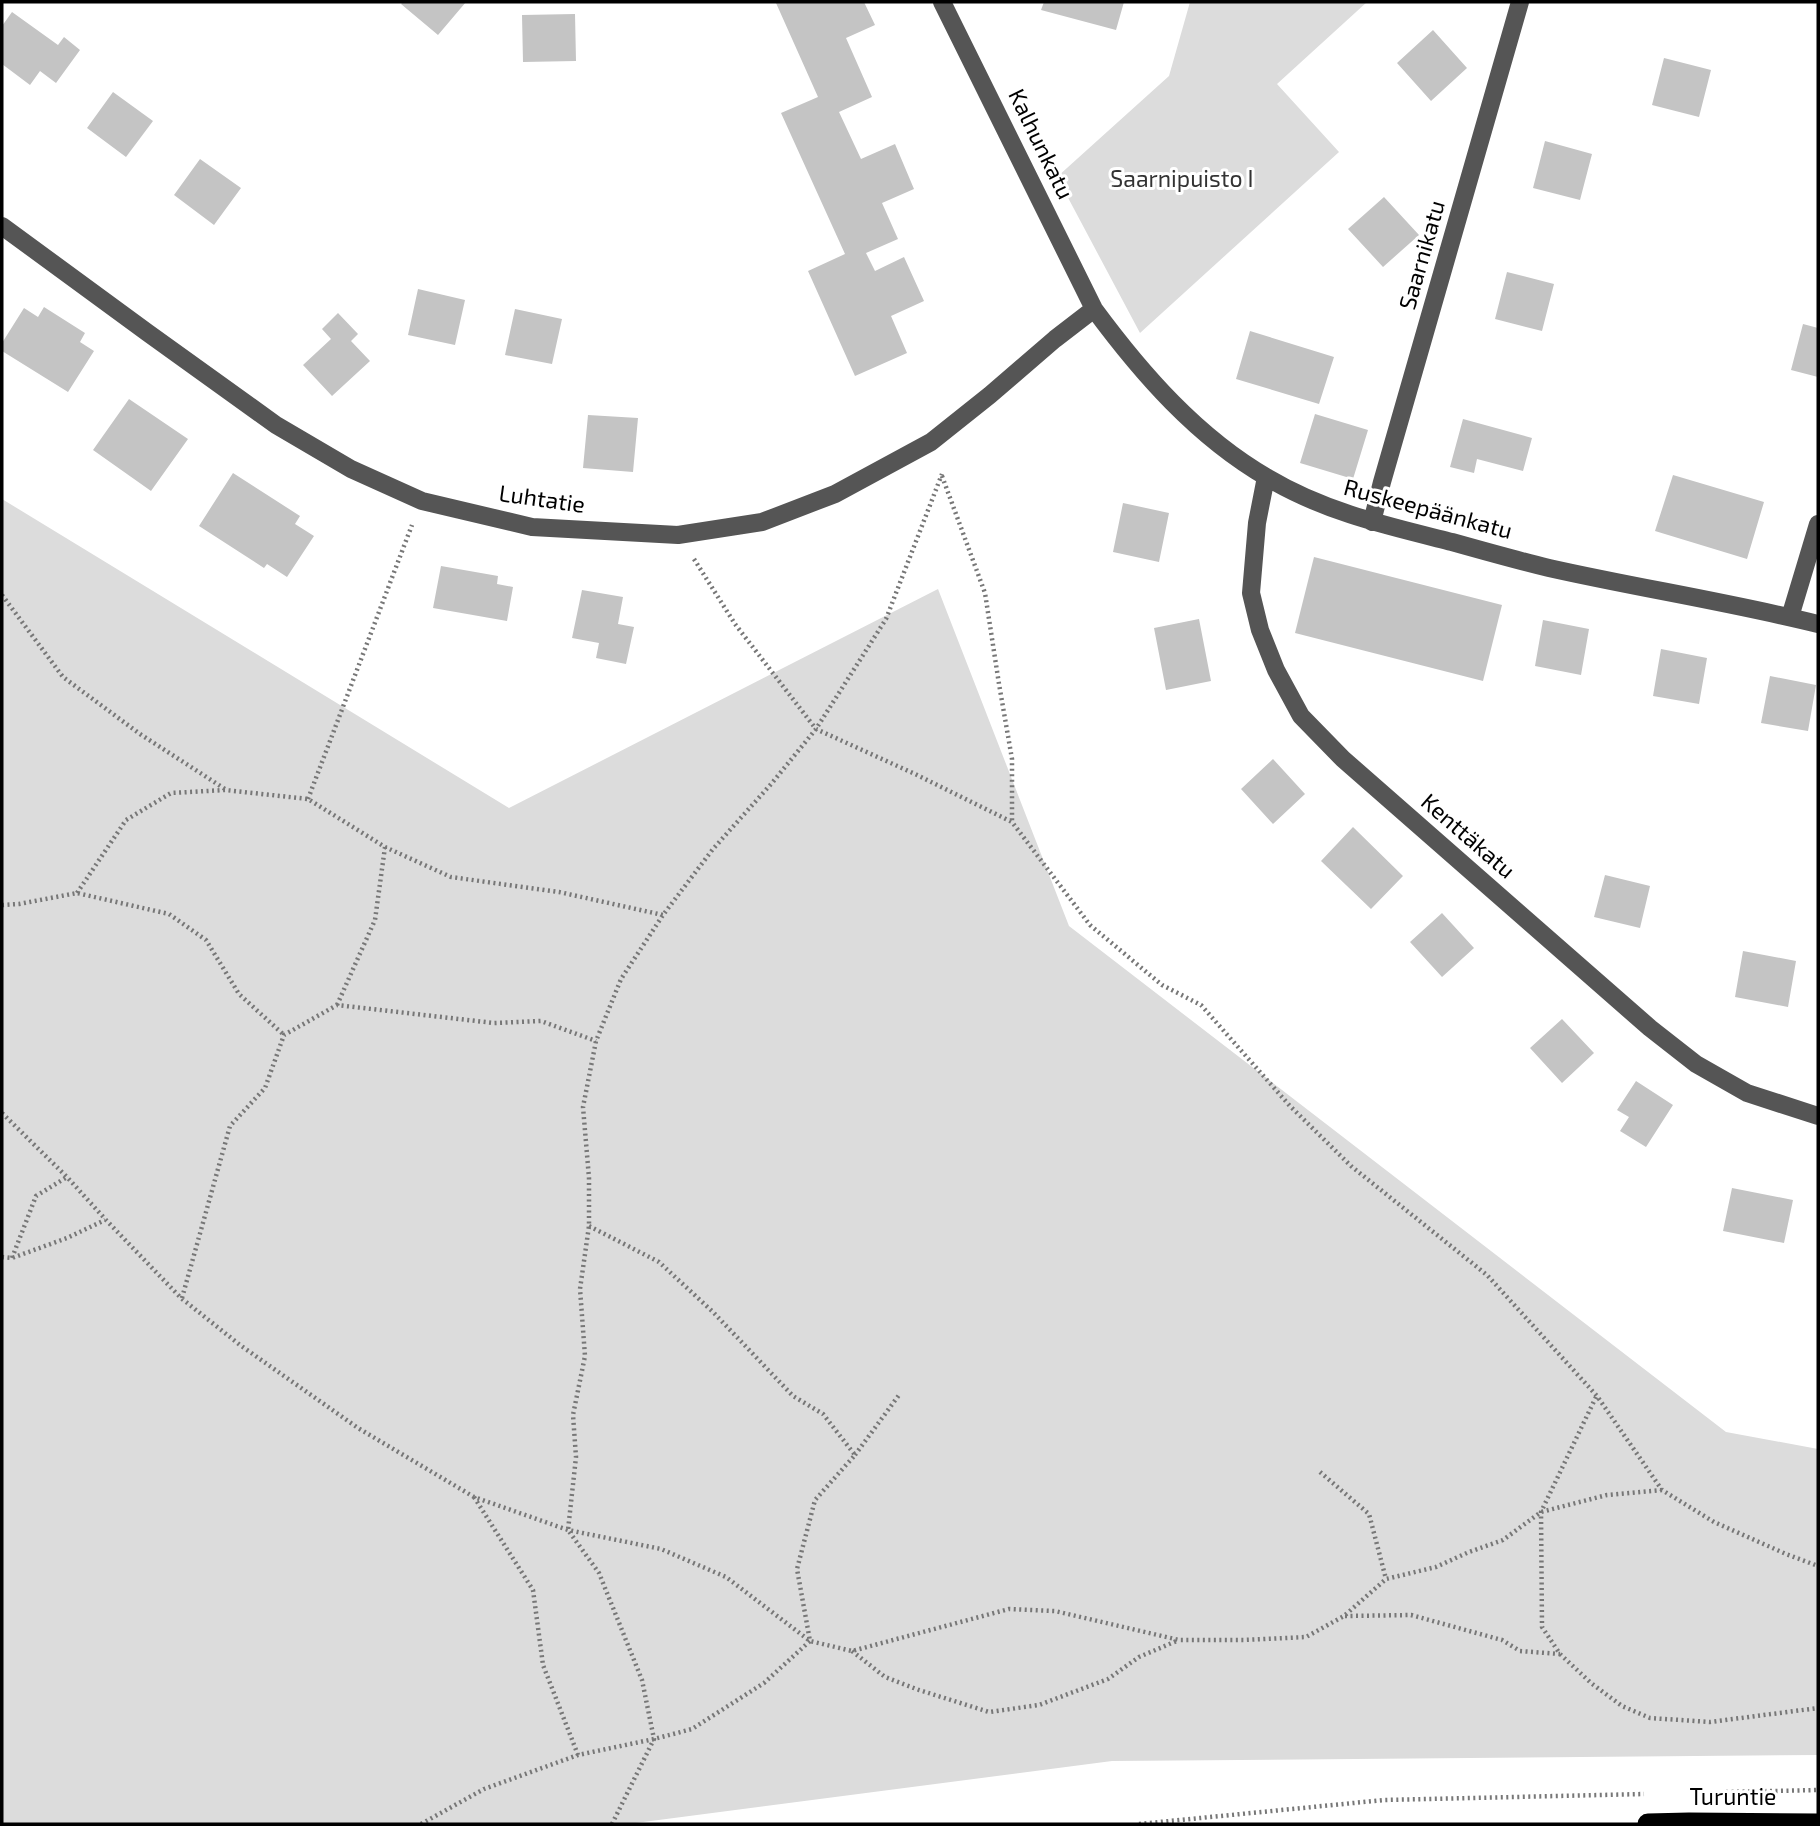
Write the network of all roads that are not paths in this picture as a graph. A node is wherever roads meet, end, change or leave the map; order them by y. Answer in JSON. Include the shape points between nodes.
{"nodes":[{"id":1,"x":942,"y":2,"type":"edge"},
{"id":2,"x":1520,"y":2,"type":"edge"},
{"id":3,"x":2,"y":226,"type":"edge"},
{"id":4,"x":1094,"y":309,"type":"junction"},
{"id":5,"x":1266,"y":477,"type":"junction"},
{"id":6,"x":1372,"y":522,"type":"junction"},
{"id":7,"x":1818,"y":524,"type":"edge"},
{"id":8,"x":1790,"y":617,"type":"junction"},
{"id":9,"x":1818,"y":624,"type":"edge"},
{"id":10,"x":1818,"y":1116,"type":"edge"},
{"id":11,"x":1648,"y":1824,"type":"edge"},
{"id":12,"x":1818,"y":1824,"type":"edge"}],
"edges":[{"from":1,"to":4,"type":"street","name":"Kalhunkatu"},
{"from":2,"to":6,"type":"street","name":"Saarnikatu"},
{"from":3,"to":4,"type":"street","name":"Luhtatie","via":[[276,425],[351,469],[422,501],[532,527],[678,535],[762,522],[835,494],[931,442]]},
{"from":4,"to":5,"type":"street","name":"Ruskeepäänkatu","via":[[1127,354],[1177,408]]},
{"from":5,"to":6,"type":"street","name":"Ruskeepäänkatu","via":[[1312,502]]},
{"from":5,"to":10,"type":"street","name":"Kenttäkatu","via":[[1251,593],[1276,670],[1301,716],[1343,759],[1696,1064],[1747,1093]]},
{"from":6,"to":8,"type":"street","name":"Ruskeepäänkatu","via":[[1549,568]]},
{"from":7,"to":8,"type":"street"},
{"from":8,"to":9,"type":"street","name":"Ruskeepäänkatu"},
{"from":11,"to":12,"type":"highway","name":"Turuntie"}]}
